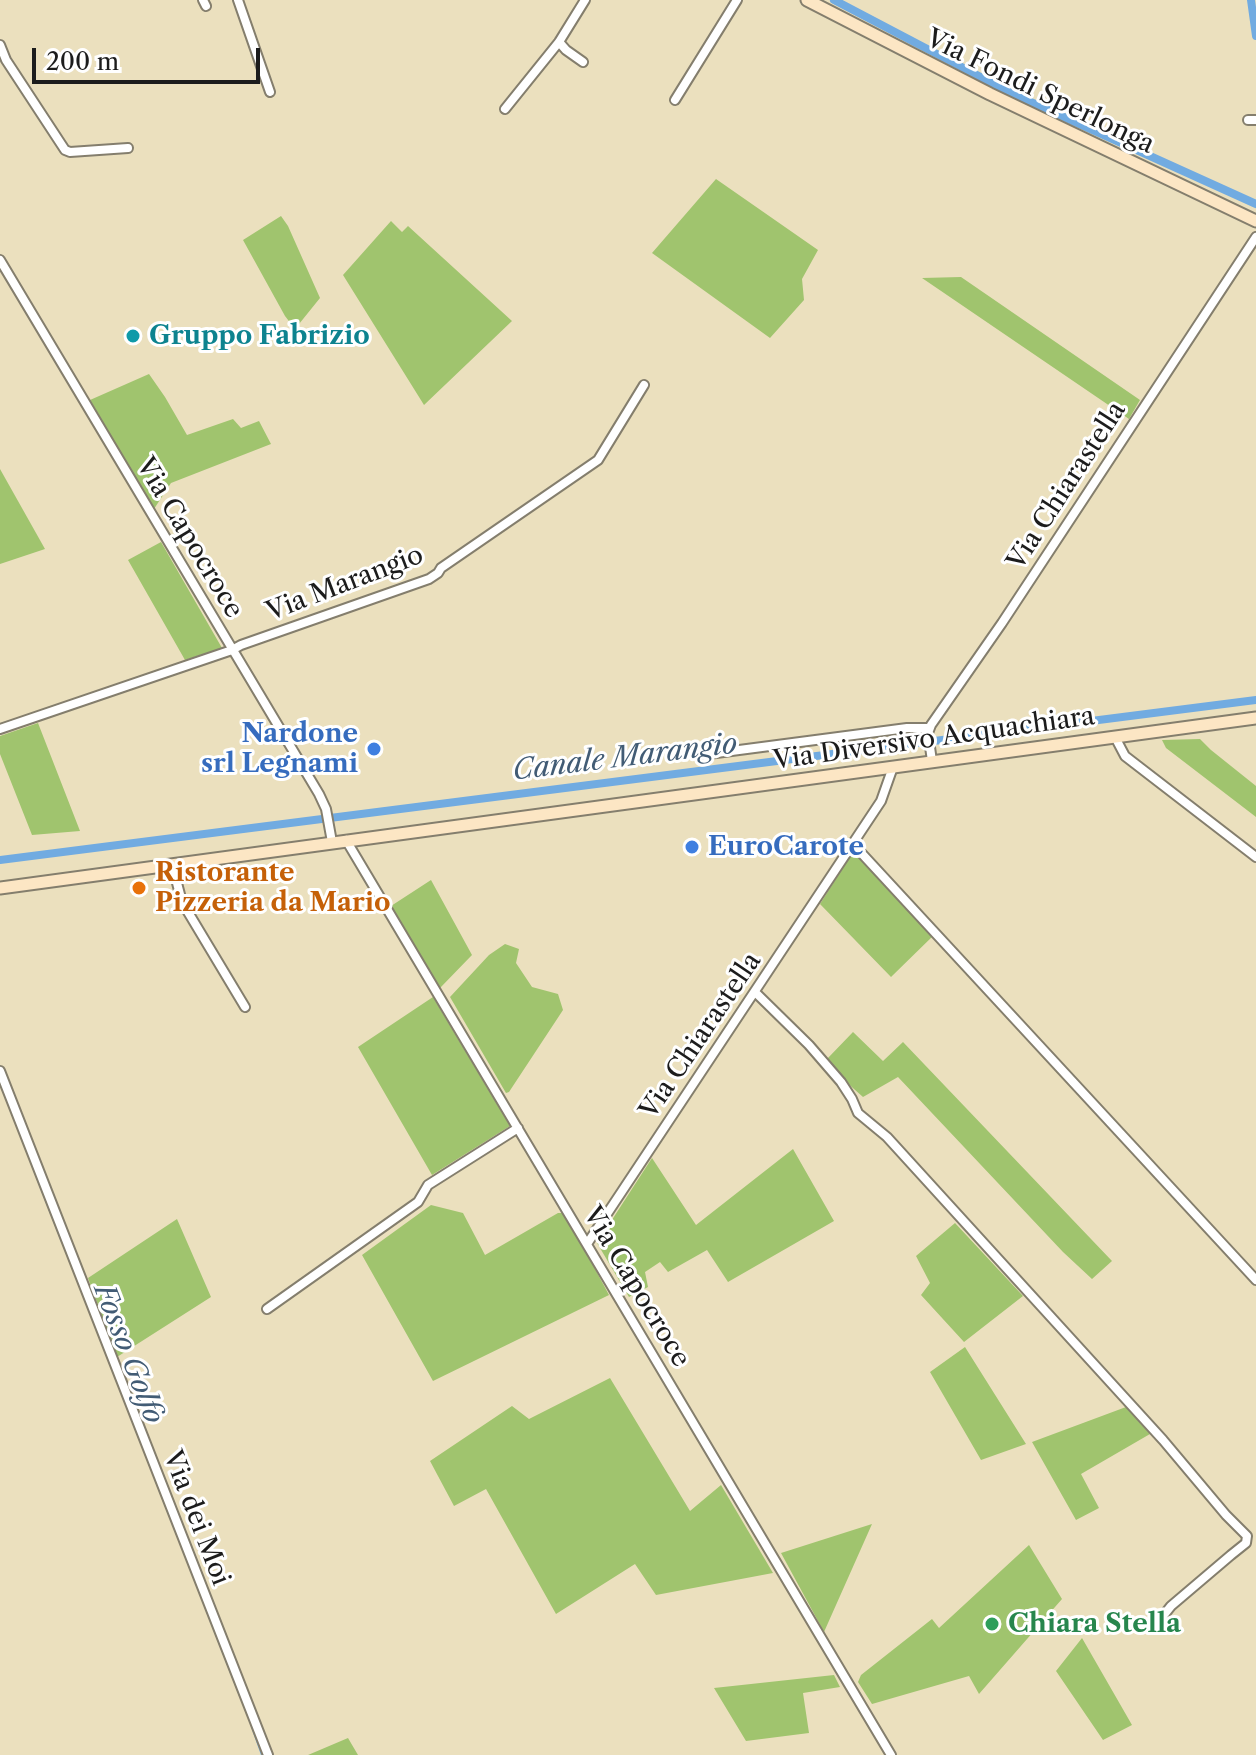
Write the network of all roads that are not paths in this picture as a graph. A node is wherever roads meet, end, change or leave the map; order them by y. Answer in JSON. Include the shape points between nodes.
{"nodes":[{"id":1,"x":238,"y":0,"type":"edge"},
{"id":2,"x":585,"y":0,"type":"edge"},
{"id":3,"x":737,"y":0,"type":"edge"},
{"id":4,"x":807,"y":0,"type":"edge"},
{"id":5,"x":559,"y":42,"type":"junction"},
{"id":6,"x":0,"y":45,"type":"edge"},
{"id":7,"x":583,"y":62,"type":"dead end"},
{"id":8,"x":270,"y":92,"type":"dead end"},
{"id":9,"x":675,"y":100,"type":"dead end"},
{"id":10,"x":505,"y":109,"type":"dead end"},
{"id":11,"x":128,"y":148,"type":"dead end"},
{"id":12,"x":1256,"y":221,"type":"edge"},
{"id":13,"x":1256,"y":237,"type":"edge"},
{"id":14,"x":0,"y":260,"type":"edge"},
{"id":15,"x":644,"y":385,"type":"dead end"},
{"id":16,"x":232,"y":650,"type":"junction"},
{"id":17,"x":1256,"y":718,"type":"edge"},
{"id":18,"x":0,"y":729,"type":"edge"},
{"id":19,"x":928,"y":731,"type":"junction"},
{"id":20,"x":1115,"y":737,"type":"junction"},
{"id":21,"x":701,"y":755,"type":"dead end"},
{"id":22,"x":931,"y":756,"type":"junction"},
{"id":23,"x":893,"y":767,"type":"junction"},
{"id":24,"x":331,"y":838,"type":"junction"},
{"id":25,"x":346,"y":840,"type":"junction"},
{"id":26,"x":853,"y":844,"type":"junction"},
{"id":27,"x":1256,"y":857,"type":"edge"},
{"id":28,"x":172,"y":864,"type":"junction"},
{"id":29,"x":0,"y":888,"type":"edge"},
{"id":30,"x":755,"y":992,"type":"junction"},
{"id":31,"x":245,"y":1007,"type":"dead end"},
{"id":32,"x":0,"y":1071,"type":"edge"},
{"id":33,"x":518,"y":1128,"type":"junction"},
{"id":34,"x":587,"y":1244,"type":"junction"},
{"id":35,"x":1256,"y":1280,"type":"edge"},
{"id":36,"x":267,"y":1309,"type":"dead end"},
{"id":37,"x":1163,"y":1616,"type":"dead end"},
{"id":38,"x":268,"y":1755,"type":"edge"},
{"id":39,"x":891,"y":1755,"type":"edge"}],
"edges":[{"from":1,"to":8,"type":"street"},
{"from":2,"to":5,"type":"street"},
{"from":3,"to":9,"type":"street"},
{"from":4,"to":12,"type":"main road","name":"Via Fondi Sperlonga"},
{"from":5,"to":7,"type":"street"},
{"from":5,"to":10,"type":"street"},
{"from":6,"to":11,"type":"street","via":[[65,150]]},
{"from":13,"to":19,"type":"street","name":"Via Chiarastella"},
{"from":14,"to":16,"type":"street","name":"Via Capocroce"},
{"from":15,"to":16,"type":"street","name":"Via Marangio","via":[[598,460],[429,579]]},
{"from":16,"to":18,"type":"street","name":"Via Marangio"},
{"from":16,"to":24,"type":"street","name":"Via Capocroce","via":[[326,809]]},
{"from":17,"to":20,"type":"main road","name":"Via Diversivo Acquachiara"},
{"from":19,"to":21,"type":"street","via":[[907,728]]},
{"from":19,"to":22,"type":"street"},
{"from":20,"to":22,"type":"main road","name":"Via Diversivo Acquachiara"},
{"from":20,"to":27,"type":"street","via":[[1125,756]]},
{"from":22,"to":23,"type":"main road","name":"Via Diversivo Acquachiara"},
{"from":23,"to":25,"type":"main road","name":"Via Diversivo Acquachiara"},
{"from":23,"to":26,"type":"street","name":"Via Chiarastella","via":[[881,801]]},
{"from":24,"to":25,"type":"main road","name":"Via Diversivo Acquachiara"},
{"from":24,"to":28,"type":"main road","name":"Via Diversivo Acquachiara"},
{"from":25,"to":33,"type":"street","name":"Via Capocroce"},
{"from":26,"to":30,"type":"street","name":"Via Chiarastella"},
{"from":26,"to":35,"type":"street"},
{"from":28,"to":29,"type":"main road","name":"Via Diversivo Acquachiara"},
{"from":28,"to":31,"type":"street","via":[[182,902]]},
{"from":30,"to":34,"type":"street","name":"Via Chiarastella"},
{"from":30,"to":37,"type":"street","via":[[841,1082],[858,1113],[887,1137],[1247,1536],[1246,1543]]},
{"from":32,"to":38,"type":"street","name":"Via dei Moi"},
{"from":33,"to":34,"type":"street","name":"Via Capocroce"},
{"from":33,"to":36,"type":"street","via":[[428,1185],[418,1202]]},
{"from":34,"to":39,"type":"street","name":"Via Capocroce"}]}
